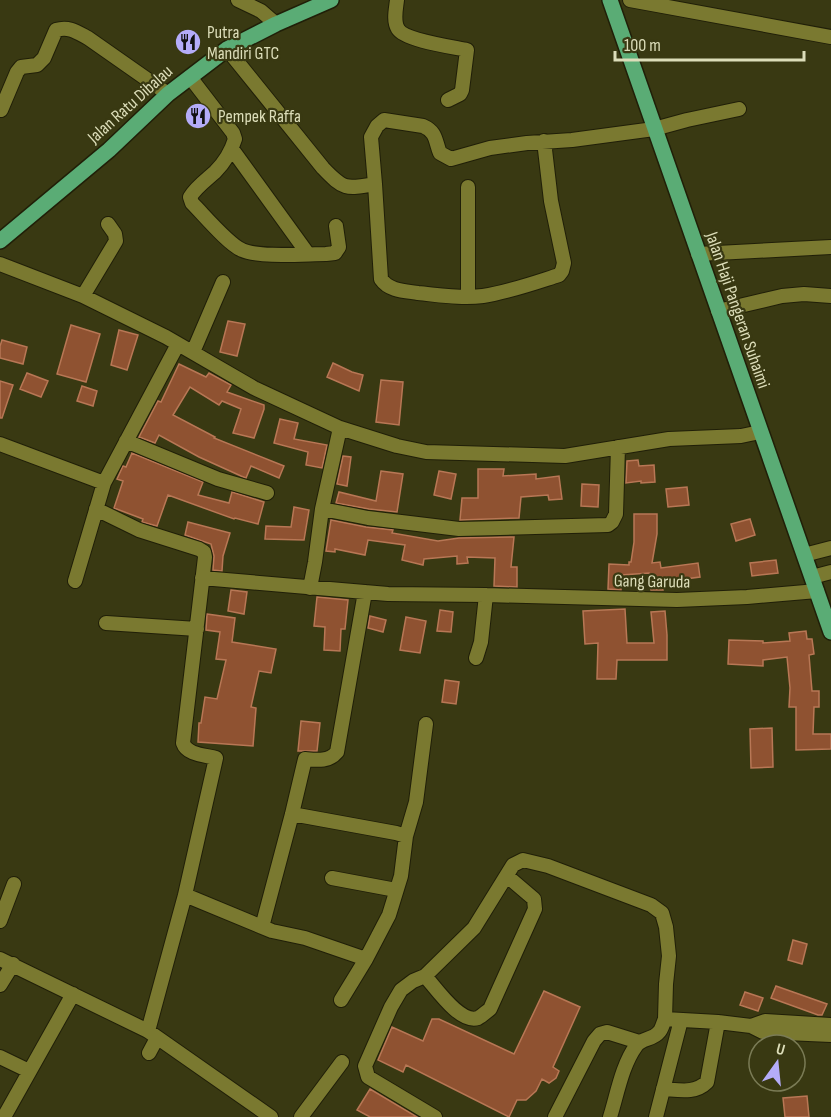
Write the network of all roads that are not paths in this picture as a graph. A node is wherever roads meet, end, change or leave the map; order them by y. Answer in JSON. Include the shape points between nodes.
{"nodes":[{"id":1,"x":238,"y":0,"type":"edge"},
{"id":2,"x":331,"y":0,"type":"edge"},
{"id":3,"x":397,"y":0,"type":"edge"},
{"id":4,"x":610,"y":0,"type":"edge"},
{"id":5,"x":630,"y":0,"type":"edge"},
{"id":6,"x":255,"y":4,"type":"edge"},
{"id":7,"x":276,"y":24,"type":"junction"},
{"id":8,"x":831,"y":36,"type":"edge"},
{"id":9,"x":227,"y":49,"type":"junction"},
{"id":10,"x":190,"y":77,"type":"junction"},
{"id":11,"x":168,"y":94,"type":"junction"},
{"id":12,"x":448,"y":100,"type":"dead end"},
{"id":13,"x":2,"y":110,"type":"dead end"},
{"id":14,"x":739,"y":110,"type":"dead end"},
{"id":15,"x":654,"y":129,"type":"junction"},
{"id":16,"x":544,"y":141,"type":"junction"},
{"id":17,"x":232,"y":149,"type":"junction"},
{"id":18,"x":375,"y":184,"type":"junction"},
{"id":19,"x":468,"y":187,"type":"dead end"},
{"id":20,"x":108,"y":224,"type":"dead end"},
{"id":21,"x":336,"y":226,"type":"dead end"},
{"id":22,"x":0,"y":241,"type":"edge"},
{"id":23,"x":831,"y":247,"type":"edge"},
{"id":24,"x":308,"y":254,"type":"junction"},
{"id":25,"x":698,"y":254,"type":"junction"},
{"id":26,"x":0,"y":264,"type":"edge"},
{"id":27,"x":223,"y":282,"type":"dead end"},
{"id":28,"x":83,"y":296,"type":"junction"},
{"id":29,"x":831,"y":296,"type":"edge"},
{"id":30,"x":468,"y":297,"type":"junction"},
{"id":31,"x":718,"y":311,"type":"junction"},
{"id":32,"x":178,"y":344,"type":"junction"},
{"id":33,"x":193,"y":352,"type":"junction"},
{"id":34,"x":340,"y":428,"type":"junction"},
{"id":35,"x":760,"y":432,"type":"junction"},
{"id":36,"x":126,"y":441,"type":"junction"},
{"id":37,"x":0,"y":444,"type":"edge"},
{"id":38,"x":618,"y":447,"type":"junction"},
{"id":39,"x":104,"y":483,"type":"junction"},
{"id":40,"x":267,"y":493,"type":"dead end"},
{"id":41,"x":96,"y":509,"type":"junction"},
{"id":42,"x":322,"y":509,"type":"junction"},
{"id":43,"x":831,"y":548,"type":"edge"},
{"id":44,"x":804,"y":555,"type":"junction"},
{"id":45,"x":831,"y":572,"type":"edge"},
{"id":46,"x":202,"y":578,"type":"junction"},
{"id":47,"x":75,"y":581,"type":"dead end"},
{"id":48,"x":814,"y":584,"type":"junction"},
{"id":49,"x":310,"y":588,"type":"junction"},
{"id":50,"x":365,"y":592,"type":"junction"},
{"id":51,"x":486,"y":595,"type":"junction"},
{"id":52,"x":106,"y":623,"type":"dead end"},
{"id":53,"x":196,"y":629,"type":"junction"},
{"id":54,"x":831,"y":632,"type":"edge"},
{"id":55,"x":476,"y":658,"type":"dead end"},
{"id":56,"x":426,"y":724,"type":"dead end"},
{"id":57,"x":292,"y":814,"type":"junction"},
{"id":58,"x":406,"y":836,"type":"junction"},
{"id":59,"x":507,"y":876,"type":"junction"},
{"id":60,"x":332,"y":878,"type":"dead end"},
{"id":61,"x":14,"y":884,"type":"dead end"},
{"id":62,"x":396,"y":890,"type":"junction"},
{"id":63,"x":184,"y":895,"type":"junction"},
{"id":64,"x":0,"y":921,"type":"edge"},
{"id":65,"x":262,"y":927,"type":"junction"},
{"id":66,"x":366,"y":959,"type":"junction"},
{"id":67,"x":6,"y":962,"type":"edge"},
{"id":68,"x":425,"y":976,"type":"junction"},
{"id":69,"x":0,"y":985,"type":"edge"},
{"id":70,"x":73,"y":994,"type":"junction"},
{"id":71,"x":341,"y":1000,"type":"dead end"},
{"id":72,"x":665,"y":1019,"type":"junction"},
{"id":73,"x":681,"y":1020,"type":"junction"},
{"id":74,"x":718,"y":1022,"type":"junction"},
{"id":75,"x":831,"y":1025,"type":"edge"},
{"id":76,"x":751,"y":1026,"type":"junction"},
{"id":77,"x":152,"y":1035,"type":"junction"},
{"id":78,"x":831,"y":1035,"type":"edge"},
{"id":79,"x":639,"y":1042,"type":"junction"},
{"id":80,"x":149,"y":1053,"type":"dead end"},
{"id":81,"x":0,"y":1057,"type":"edge"},
{"id":82,"x":342,"y":1062,"type":"dead end"},
{"id":83,"x":29,"y":1071,"type":"junction"},
{"id":84,"x":663,"y":1089,"type":"junction"},
{"id":85,"x":4,"y":1117,"type":"edge"},
{"id":86,"x":271,"y":1117,"type":"edge"},
{"id":87,"x":301,"y":1117,"type":"edge"},
{"id":88,"x":435,"y":1117,"type":"edge"},
{"id":89,"x":555,"y":1117,"type":"edge"},
{"id":90,"x":610,"y":1117,"type":"edge"},
{"id":91,"x":656,"y":1117,"type":"edge"}],
"edges":[{"from":1,"to":6,"type":"street"},
{"from":2,"to":7,"type":"main road","name":"Jalan Ratu Dibalau"},
{"from":3,"to":12,"type":"street","via":[[396,25],[401,33],[466,50],[462,90]]},
{"from":4,"to":15,"type":"main road","name":"Jalan Haji Pangeran Suhaimi"},
{"from":5,"to":8,"type":"street"},
{"from":6,"to":7,"type":"street"},
{"from":7,"to":9,"type":"main road","name":"Jalan Ratu Dibalau"},
{"from":9,"to":10,"type":"main road","name":"Jalan Ratu Dibalau"},
{"from":9,"to":18,"type":"street","via":[[338,183],[346,187]]},
{"from":10,"to":11,"type":"main road","name":"Jalan Ratu Dibalau"},
{"from":10,"to":17,"type":"street","via":[[233,133],[236,140]]},
{"from":11,"to":13,"type":"street","via":[[88,38],[64,28],[56,30],[37,65],[21,67],[17,72]]},
{"from":11,"to":22,"type":"main road","name":"Jalan Ratu Dibalau","via":[[109,150]]},
{"from":14,"to":15,"type":"street"},
{"from":15,"to":16,"type":"street"},
{"from":15,"to":25,"type":"main road","name":"Jalan Haji Pangeran Suhaimi"},
{"from":16,"to":18,"type":"street","via":[[490,148],[450,159],[440,153],[428,128],[384,120],[371,137]]},
{"from":16,"to":30,"type":"street","via":[[552,212],[564,263],[562,271],[523,286]]},
{"from":17,"to":24,"type":"street"},
{"from":17,"to":24,"type":"street","via":[[217,171],[194,191],[192,202],[243,251],[260,255]]},
{"from":18,"to":30,"type":"street","via":[[384,283],[396,290]]},
{"from":19,"to":30,"type":"street"},
{"from":20,"to":28,"type":"street","via":[[116,242]]},
{"from":21,"to":24,"type":"street","via":[[339,247],[335,253]]},
{"from":23,"to":25,"type":"street"},
{"from":25,"to":31,"type":"main road","name":"Jalan Haji Pangeran Suhaimi"},
{"from":26,"to":28,"type":"street"},
{"from":27,"to":33,"type":"street"},
{"from":28,"to":32,"type":"street"},
{"from":29,"to":31,"type":"street","via":[[782,296]]},
{"from":31,"to":35,"type":"main road","name":"Jalan Haji Pangeran Suhaimi"},
{"from":32,"to":33,"type":"street"},
{"from":32,"to":36,"type":"street"},
{"from":33,"to":34,"type":"street","via":[[254,388]]},
{"from":34,"to":38,"type":"street","via":[[426,452],[565,456]]},
{"from":34,"to":42,"type":"street"},
{"from":35,"to":38,"type":"street"},
{"from":35,"to":44,"type":"main road","name":"Jalan Haji Pangeran Suhaimi"},
{"from":36,"to":39,"type":"street"},
{"from":36,"to":40,"type":"street","via":[[218,479]]},
{"from":37,"to":39,"type":"street"},
{"from":38,"to":42,"type":"street","via":[[616,514],[608,525],[459,529]]},
{"from":39,"to":41,"type":"street"},
{"from":41,"to":46,"type":"street","via":[[139,530],[204,552]]},
{"from":41,"to":47,"type":"street"},
{"from":42,"to":49,"type":"street"},
{"from":43,"to":44,"type":"street"},
{"from":44,"to":48,"type":"main road","name":"Jalan Haji Pangeran Suhaimi"},
{"from":45,"to":48,"type":"street","name":"Gang Garuda"},
{"from":46,"to":49,"type":"street","name":"Gang Garuda"},
{"from":46,"to":53,"type":"street"},
{"from":48,"to":51,"type":"street","name":"Gang Garuda","via":[[747,597],[677,600]]},
{"from":48,"to":54,"type":"main road","name":"Jalan Haji Pangeran Suhaimi"},
{"from":49,"to":50,"type":"street","name":"Gang Garuda"},
{"from":50,"to":51,"type":"street","name":"Gang Garuda"},
{"from":50,"to":57,"type":"street","via":[[337,752],[327,759],[305,759]]},
{"from":51,"to":55,"type":"street"},
{"from":52,"to":53,"type":"street"},
{"from":53,"to":63,"type":"street","via":[[183,743],[188,750],[216,758]]},
{"from":56,"to":58,"type":"street","via":[[416,802]]},
{"from":57,"to":58,"type":"street"},
{"from":57,"to":65,"type":"street"},
{"from":58,"to":62,"type":"street"},
{"from":59,"to":68,"type":"street","via":[[474,928]]},
{"from":59,"to":68,"type":"street","via":[[534,899],[535,909],[490,1009],[479,1018],[459,1014]]},
{"from":59,"to":72,"type":"street","via":[[513,865],[523,860],[651,905],[662,913],[669,956]]},
{"from":60,"to":62,"type":"street"},
{"from":61,"to":64,"type":"street"},
{"from":62,"to":66,"type":"street"},
{"from":63,"to":65,"type":"street"},
{"from":63,"to":77,"type":"street"},
{"from":65,"to":66,"type":"street"},
{"from":66,"to":71,"type":"street"},
{"from":67,"to":69,"type":"street"},
{"from":67,"to":70,"type":"street"},
{"from":68,"to":88,"type":"street","via":[[401,990],[365,1070],[368,1077]]},
{"from":70,"to":77,"type":"street"},
{"from":70,"to":83,"type":"street"},
{"from":72,"to":73,"type":"street"},
{"from":72,"to":79,"type":"street","via":[[659,1032]]},
{"from":73,"to":74,"type":"street"},
{"from":73,"to":84,"type":"street"},
{"from":74,"to":76,"type":"street"},
{"from":74,"to":84,"type":"street","via":[[707,1082],[694,1091]]},
{"from":75,"to":76,"type":"street","via":[[765,1021]]},
{"from":76,"to":78,"type":"street","via":[[763,1032]]},
{"from":77,"to":80,"type":"street"},
{"from":77,"to":86,"type":"street"},
{"from":79,"to":89,"type":"street","via":[[607,1032],[600,1035]]},
{"from":79,"to":90,"type":"street","via":[[627,1064]]},
{"from":81,"to":83,"type":"street"},
{"from":82,"to":87,"type":"street"},
{"from":83,"to":85,"type":"street"},
{"from":84,"to":91,"type":"street"}]}
